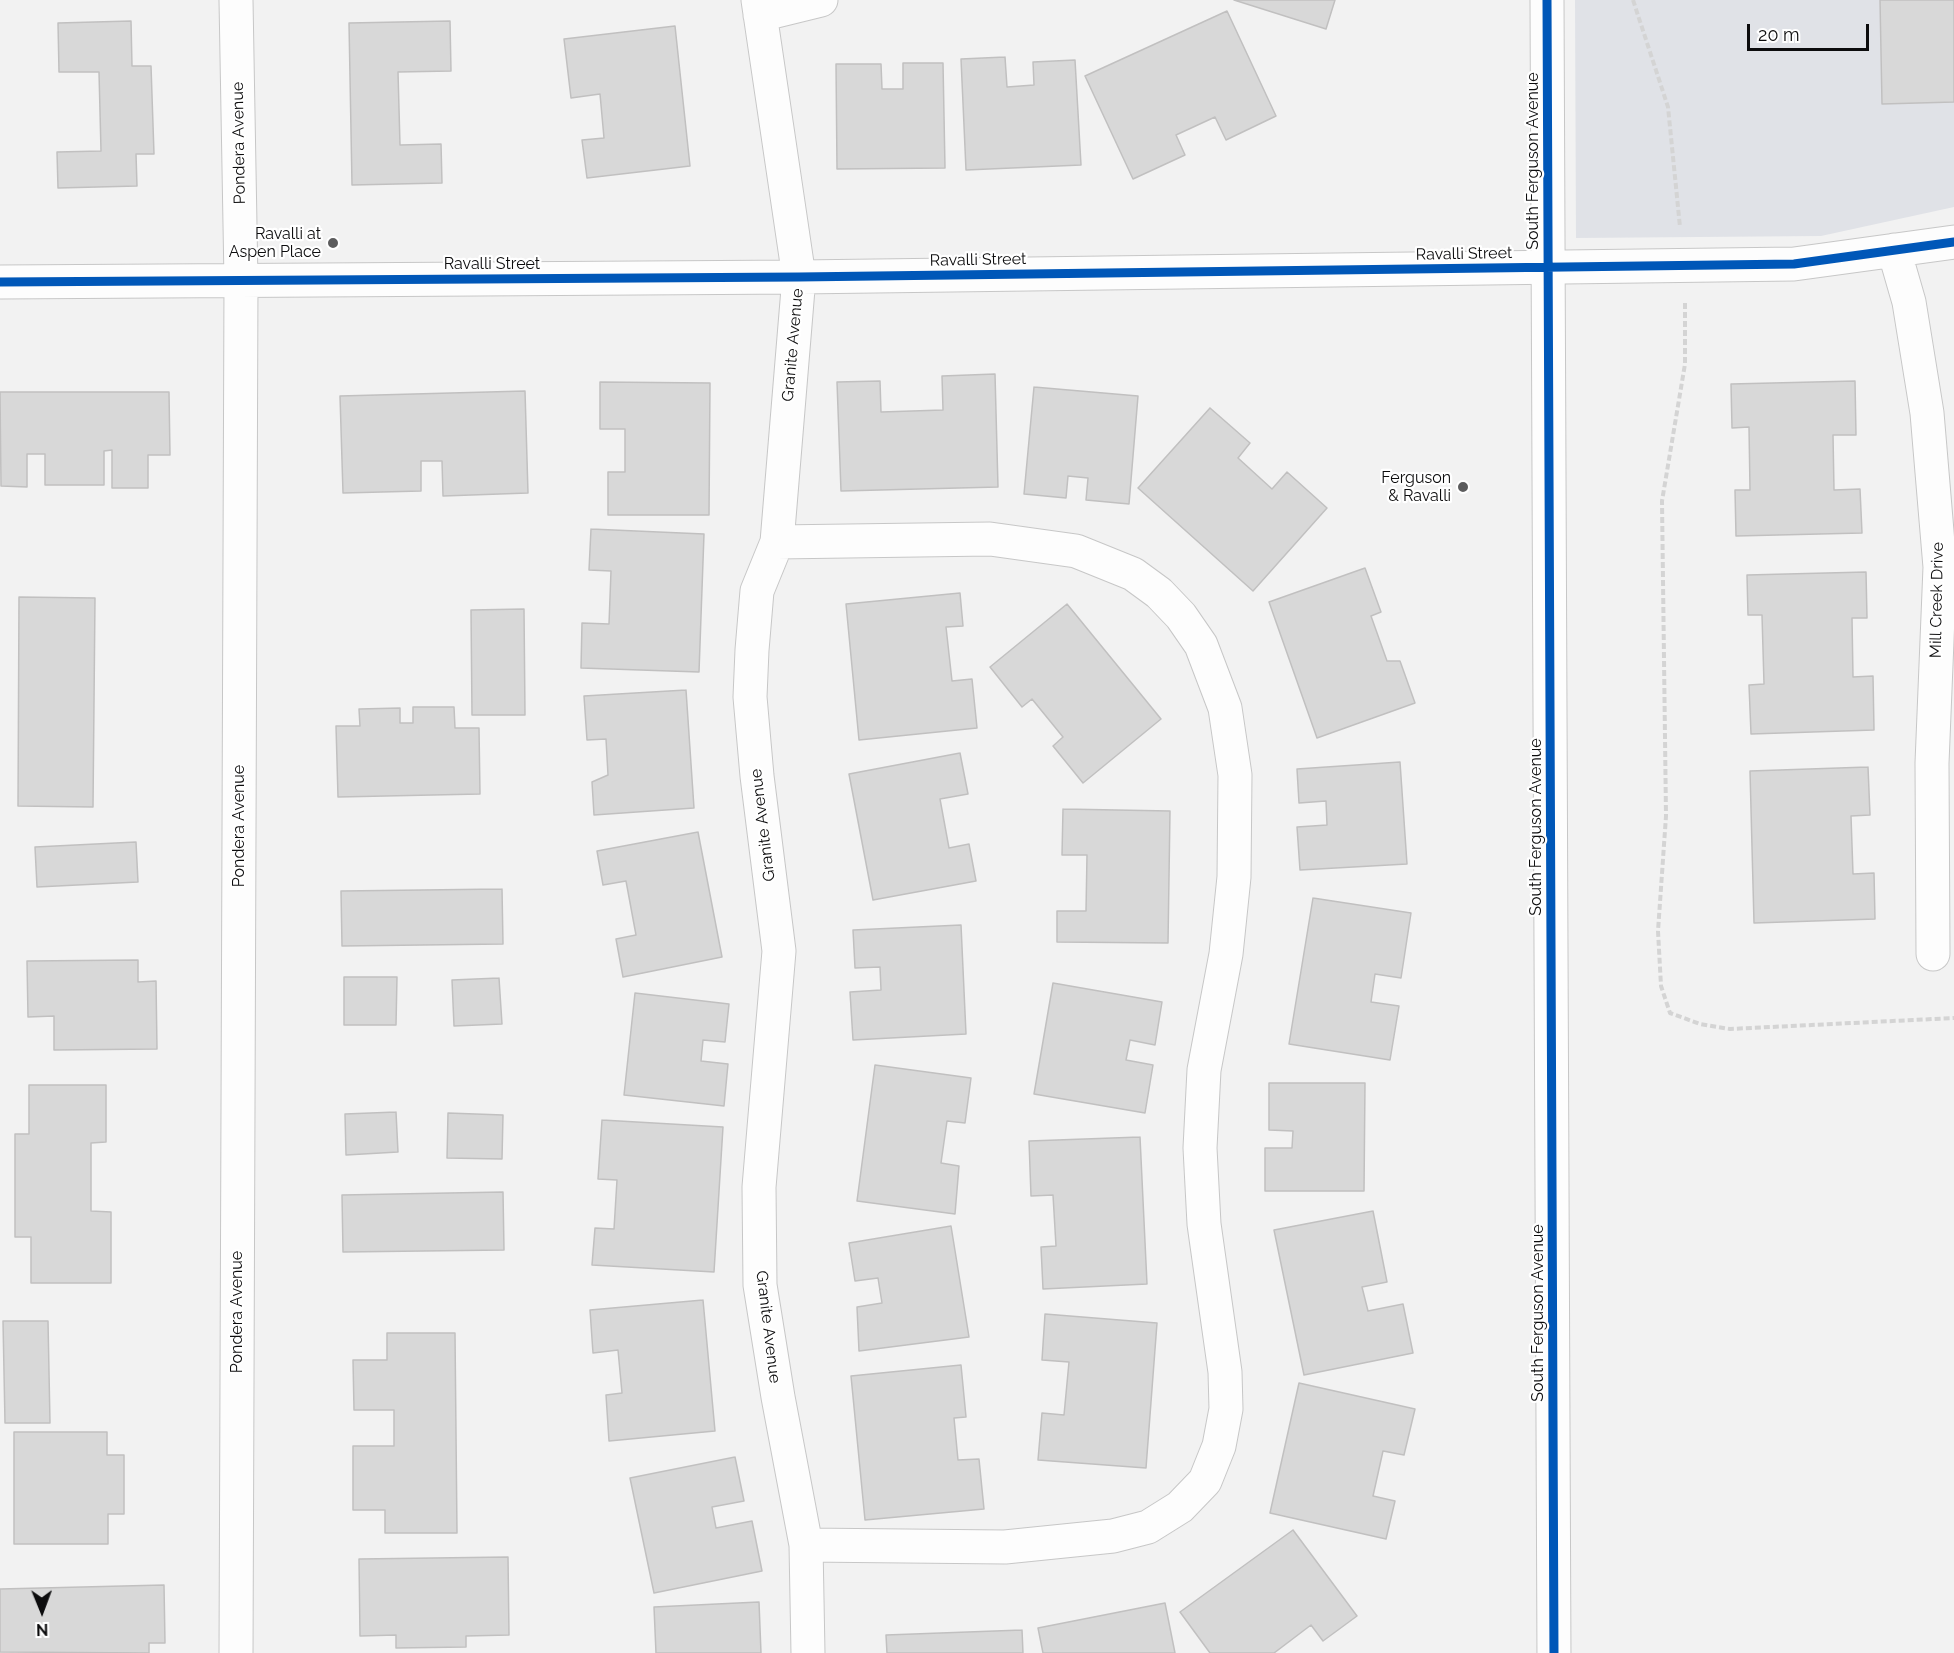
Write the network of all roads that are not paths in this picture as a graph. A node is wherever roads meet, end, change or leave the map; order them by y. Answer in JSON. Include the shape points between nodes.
{"nodes":[{"id":1,"x":236,"y":0,"type":"edge"},
{"id":2,"x":821,"y":0,"type":"edge"},
{"id":3,"x":1547,"y":0,"type":"edge"},
{"id":4,"x":759,"y":8,"type":"edge"},
{"id":5,"x":1954,"y":242,"type":"edge"},
{"id":6,"x":1894,"y":250,"type":"junction"},
{"id":7,"x":1548,"y":268,"type":"junction"},
{"id":8,"x":799,"y":277,"type":"junction"},
{"id":9,"x":241,"y":281,"type":"junction"},
{"id":10,"x":0,"y":282,"type":"edge"},
{"id":11,"x":777,"y":542,"type":"junction"},
{"id":12,"x":1943,"y":762,"type":"edge"},
{"id":13,"x":1933,"y":954,"type":"dead end"},
{"id":14,"x":806,"y":1545,"type":"junction"},
{"id":15,"x":236,"y":1653,"type":"edge"},
{"id":16,"x":808,"y":1653,"type":"edge"},
{"id":17,"x":1554,"y":1653,"type":"edge"}],
"edges":[{"from":1,"to":9,"type":"street","name":"Pondera Avenue"},
{"from":2,"to":4,"type":"street"},
{"from":3,"to":7,"type":"street","name":"South Ferguson Avenue"},
{"from":4,"to":8,"type":"street","name":"Granite Avenue"},
{"from":5,"to":6,"type":"street","name":"Ravalli Street"},
{"from":6,"to":7,"type":"street","name":"Ravalli Street","via":[[1794,264]]},
{"from":6,"to":12,"type":"street","name":"Mill Creek Drive","via":[[1909,302],[1928,413],[1940,567]]},
{"from":7,"to":8,"type":"street","name":"Ravalli Street"},
{"from":7,"to":17,"type":"street","name":"South Ferguson Avenue"},
{"from":8,"to":9,"type":"street","name":"Ravalli Street"},
{"from":8,"to":11,"type":"street","name":"Granite Avenue"},
{"from":9,"to":10,"type":"street","name":"Ravalli Street"},
{"from":9,"to":15,"type":"street","name":"Pondera Avenue"},
{"from":11,"to":14,"type":"street","name":"Granite Avenue","via":[[757,591],[750,697],[779,951],[759,1187],[760,1285]]},
{"from":11,"to":14,"type":"street","via":[[990,539],[1076,551],[1133,574],[1159,593],[1201,645],[1225,708],[1234,775],[1234,877],[1226,954],[1204,1070],[1200,1148],[1204,1224],[1226,1372],[1226,1409],[1219,1446],[1204,1481],[1180,1507],[1148,1527],[1113,1536],[1005,1547]]},
{"from":12,"to":13,"type":"street","name":"Mill Creek Drive"},
{"from":14,"to":16,"type":"street","name":"Granite Avenue"}]}
